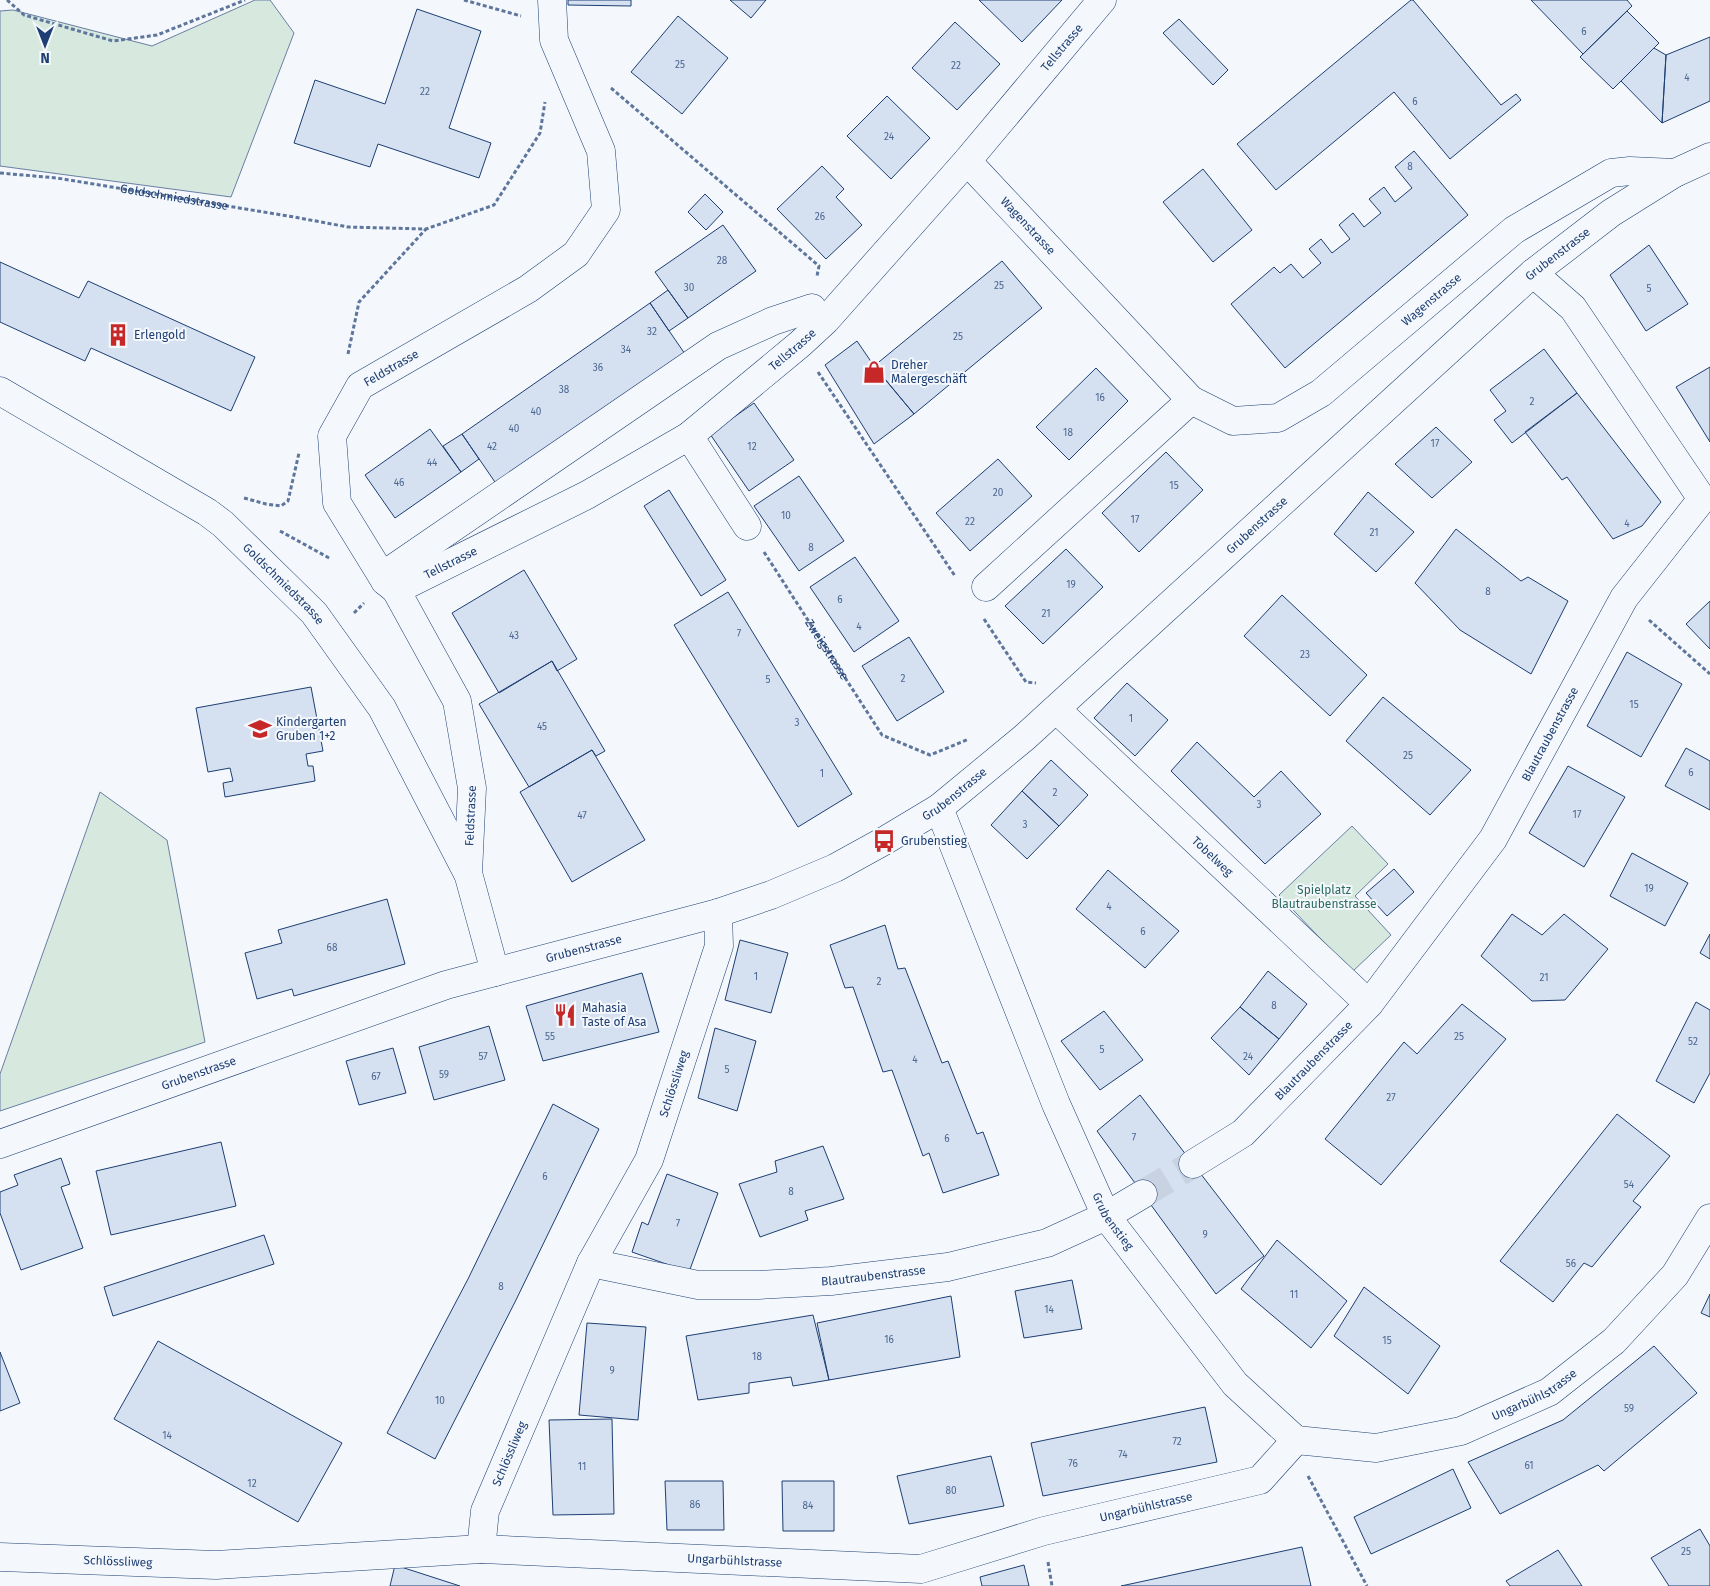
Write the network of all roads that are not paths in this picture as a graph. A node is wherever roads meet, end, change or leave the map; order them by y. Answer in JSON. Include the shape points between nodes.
{"nodes":[{"id":1,"x":1102,"y":0,"type":"edge"},
{"id":2,"x":552,"y":13,"type":"edge"},
{"id":3,"x":1710,"y":157,"type":"edge"},
{"id":4,"x":968,"y":162,"type":"junction"},
{"id":5,"x":1675,"y":173,"type":"junction"},
{"id":6,"x":1533,"y":274,"type":"junction"},
{"id":7,"x":812,"y":308,"type":"road end"},
{"id":8,"x":0,"y":391,"type":"edge"},
{"id":9,"x":1191,"y":400,"type":"junction"},
{"id":10,"x":689,"y":436,"type":"junction"},
{"id":11,"x":747,"y":526,"type":"road end"},
{"id":12,"x":391,"y":586,"type":"junction"},
{"id":13,"x":986,"y":587,"type":"dead end"},
{"id":14,"x":1056,"y":709,"type":"junction"},
{"id":15,"x":939,"y":808,"type":"junction"},
{"id":16,"x":468,"y":873,"type":"junction"},
{"id":17,"x":718,"y":913,"type":"junction"},
{"id":18,"x":495,"y":972,"type":"junction"},
{"id":19,"x":1369,"y":1004,"type":"junction"},
{"id":20,"x":0,"y":1144,"type":"edge"},
{"id":21,"x":1193,"y":1164,"type":"tunnel mouth"},
{"id":22,"x":1143,"y":1194,"type":"tunnel mouth"},
{"id":23,"x":1106,"y":1216,"type":"junction"},
{"id":24,"x":1710,"y":1218,"type":"edge"},
{"id":25,"x":591,"y":1263,"type":"junction"},
{"id":26,"x":1296,"y":1440,"type":"junction"},
{"id":27,"x":481,"y":1549,"type":"junction"},
{"id":28,"x":0,"y":1557,"type":"edge"}],
"edges":[{"from":1,"to":4,"type":"street","name":"Tellstrasse"},
{"from":2,"to":12,"type":"street","name":"Feldstrasse","via":[[554,40],[601,151],[606,210],[576,254],[528,289],[360,386],[332,436],[336,504]]},
{"from":3,"to":5,"type":"street","name":"Grubenstrasse"},
{"from":4,"to":9,"type":"street","name":"Wagenstrasse"},
{"from":4,"to":10,"type":"street","name":"Tellstrasse","via":[[826,320]]},
{"from":5,"to":6,"type":"street","name":"Grubenstrasse","via":[[1612,213]]},
{"from":5,"to":9,"type":"street","name":"Wagenstrasse","via":[[1612,173],[1514,230],[1321,393],[1278,418],[1232,421]]},
{"from":6,"to":14,"type":"street","name":"Grubenstrasse"},
{"from":6,"to":19,"type":"street","name":"Blautraubenstrasse","via":[[1573,308],[1702,499],[1624,598],[1493,839]]},
{"from":7,"to":12,"type":"street","name":"Tellstrasse","via":[[773,321],[718,346],[391,570]]},
{"from":8,"to":16,"type":"street","name":"Goldschmiedstrasse","via":[[207,512],[314,613],[382,708]]},
{"from":9,"to":13,"type":"street"},
{"from":10,"to":11,"type":"street"},
{"from":10,"to":12,"type":"street","name":"Tellstrasse","via":[[587,495]]},
{"from":12,"to":16,"type":"street","name":"Feldstrasse","via":[[457,701],[472,788]]},
{"from":14,"to":15,"type":"street","name":"Grubenstrasse"},
{"from":14,"to":19,"type":"street","name":"Tobelweg"},
{"from":15,"to":17,"type":"street","name":"Grubenstrasse","via":[[835,868]]},
{"from":15,"to":23,"type":"street","name":"Grubenstieg","via":[[1056,1104]]},
{"from":16,"to":18,"type":"street","name":"Feldstrasse"},
{"from":17,"to":18,"type":"street","name":"Grubenstrasse"},
{"from":17,"to":25,"type":"street","name":"Schlössliweg","via":[[719,946],[649,1160]]},
{"from":18,"to":20,"type":"street","name":"Grubenstrasse","via":[[446,985]]},
{"from":19,"to":21,"type":"street","name":"Blautraubenstrasse","via":[[1243,1133]]},
{"from":22,"to":23,"type":"street","name":"Blautraubenstrasse"},
{"from":23,"to":25,"type":"street","name":"Blautraubenstrasse","via":[[1048,1244],[957,1265],[831,1281],[698,1285]]},
{"from":23,"to":26,"type":"street","name":"Grubenstieg","via":[[1234,1384]]},
{"from":24,"to":26,"type":"street","name":"Ungarbühlstrasse","via":[[1675,1275],[1641,1312],[1614,1341],[1549,1392],[1461,1431],[1376,1448]]},
{"from":25,"to":27,"type":"street","name":"Schlössliweg","via":[[485,1511]]},
{"from":26,"to":27,"type":"street","name":"Ungarbühlstrasse","via":[[1260,1480],[1044,1531],[921,1569]]},
{"from":27,"to":28,"type":"street","name":"Schlössliweg","via":[[216,1566]]}]}
